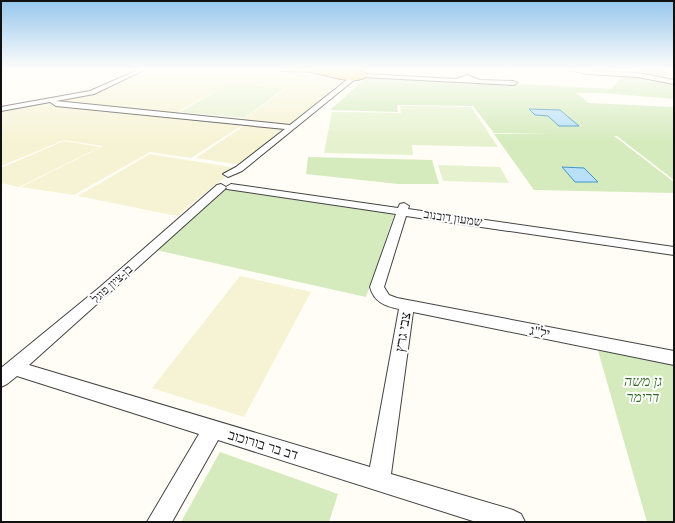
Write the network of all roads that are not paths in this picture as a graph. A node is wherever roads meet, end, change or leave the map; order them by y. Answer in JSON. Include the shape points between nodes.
{"nodes":[{"id":1,"x":85,"y":93,"type":"edge"},
{"id":2,"x":334,"y":93,"type":"edge"},
{"id":3,"x":339,"y":93,"type":"edge"},
{"id":4,"x":51,"y":100,"type":"junction"},
{"id":5,"x":1,"y":109,"type":"edge"},
{"id":6,"x":292,"y":127,"type":"junction"},
{"id":7,"x":228,"y":174,"type":"junction"},
{"id":8,"x":245,"y":177,"type":"junction"},
{"id":9,"x":226,"y":187,"type":"junction"},
{"id":10,"x":403,"y":208,"type":"junction"},
{"id":11,"x":674,"y":245,"type":"edge"},
{"id":12,"x":674,"y":251,"type":"edge"},
{"id":13,"x":407,"y":305,"type":"junction"},
{"id":14,"x":674,"y":358,"type":"edge"},
{"id":15,"x":7,"y":374,"type":"edge"},
{"id":16,"x":213,"y":430,"type":"junction"},
{"id":17,"x":379,"y":481,"type":"junction"},
{"id":18,"x":159,"y":522,"type":"edge"},
{"id":19,"x":513,"y":522,"type":"edge"}],
"edges":[{"from":1,"to":4,"type":"street"},
{"from":2,"to":6,"type":"street"},
{"from":3,"to":8,"type":"street","via":[[251,168]]},
{"from":4,"to":5,"type":"street"},
{"from":4,"to":6,"type":"street","via":[[56,104]]},
{"from":6,"to":7,"type":"street","via":[[239,170]]},
{"from":7,"to":8,"type":"street","name":"שמעון דובנוב"},
{"from":7,"to":9,"type":"street","via":[[216,180],[216,183]]},
{"from":8,"to":9,"type":"street","name":"בן-ציון פוגל","via":[[240,185]]},
{"from":8,"to":10,"type":"street","name":"שמעון דובנוב","via":[[264,186]]},
{"from":9,"to":10,"type":"street","name":"שמעון דובנוב"},
{"from":9,"to":15,"type":"street","name":"בן-ציון פוגל"},
{"from":10,"to":11,"type":"street","name":"שמעון דובנוב"},
{"from":10,"to":12,"type":"street","name":"שמעון דובנוב"},
{"from":10,"to":13,"type":"street","name":"צבי גרץ","via":[[377,287],[382,298]]},
{"from":13,"to":14,"type":"street","name":"יל\"ג"},
{"from":13,"to":17,"type":"street","name":"צבי גרץ"},
{"from":15,"to":16,"type":"street","name":"דב בר בורוכוב"},
{"from":16,"to":17,"type":"street","name":"דב בר בורוכוב"},
{"from":16,"to":18,"type":"street"},
{"from":17,"to":19,"type":"street","name":"דב בר בורוכוב"}]}
